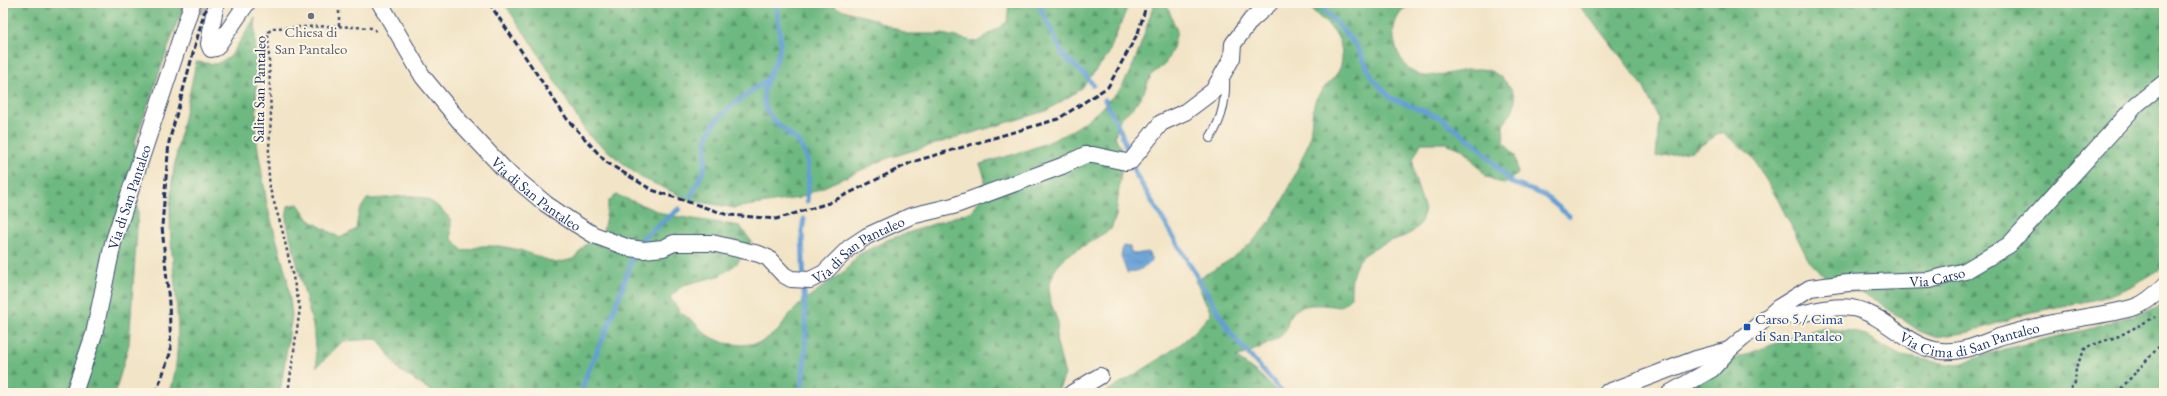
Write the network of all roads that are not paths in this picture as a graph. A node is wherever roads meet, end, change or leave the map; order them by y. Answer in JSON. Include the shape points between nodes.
{"nodes":[{"id":1,"x":247,"y":3,"type":"edge"},
{"id":2,"x":380,"y":3,"type":"edge"},
{"id":3,"x":1270,"y":3,"type":"edge"},
{"id":4,"x":192,"y":4,"type":"edge"},
{"id":5,"x":215,"y":7,"type":"dead end"},
{"id":6,"x":1225,"y":70,"type":"junction"},
{"id":7,"x":2164,"y":83,"type":"edge"},
{"id":8,"x":1210,"y":138,"type":"dead end"},
{"id":9,"x":2164,"y":286,"type":"edge"},
{"id":10,"x":1778,"y":308,"type":"junction"},
{"id":11,"x":1729,"y":350,"type":"junction"},
{"id":12,"x":1100,"y":376,"type":"dead end"},
{"id":13,"x":74,"y":393,"type":"edge"},
{"id":14,"x":1072,"y":393,"type":"edge"},
{"id":15,"x":1606,"y":393,"type":"edge"},
{"id":16,"x":1670,"y":393,"type":"edge"}],
"edges":[{"from":1,"to":5,"type":"street","via":[[216,48],[212,49],[209,44]]},
{"from":2,"to":6,"type":"street","name":"Via di San Pantaleo","via":[[414,64],[461,123],[503,168],[565,217],[594,235],[629,248],[644,250],[692,242],[730,246],[768,258],[784,275],[800,281],[824,273],[849,248],[867,236],[910,216],[953,206],[1062,166],[1084,155],[1131,161],[1161,123],[1185,112],[1213,91]]},
{"from":3,"to":6,"type":"street","name":"Via di San Pantaleo","via":[[1251,20],[1233,44],[1232,58]]},
{"from":4,"to":13,"type":"street","name":"Via di San Pantaleo","via":[[113,243],[94,334]]},
{"from":6,"to":8,"type":"lane","via":[[1224,108]]},
{"from":7,"to":10,"type":"street","name":"Via Carso","via":[[2137,104],[2009,245],[1965,272],[1929,280],[1848,283],[1810,288]]},
{"from":9,"to":10,"type":"street","name":"Via Cima di San Pantaleo","via":[[2137,306],[2039,326],[1998,337],[1972,348],[1949,351],[1920,345],[1876,318],[1852,308],[1826,308],[1792,316]]},
{"from":10,"to":11,"type":"street","name":"Via Carso"},
{"from":11,"to":15,"type":"street","via":[[1696,359]]},
{"from":11,"to":16,"type":"street","name":"Via Carso","via":[[1712,369]]},
{"from":12,"to":14,"type":"street"}]}
